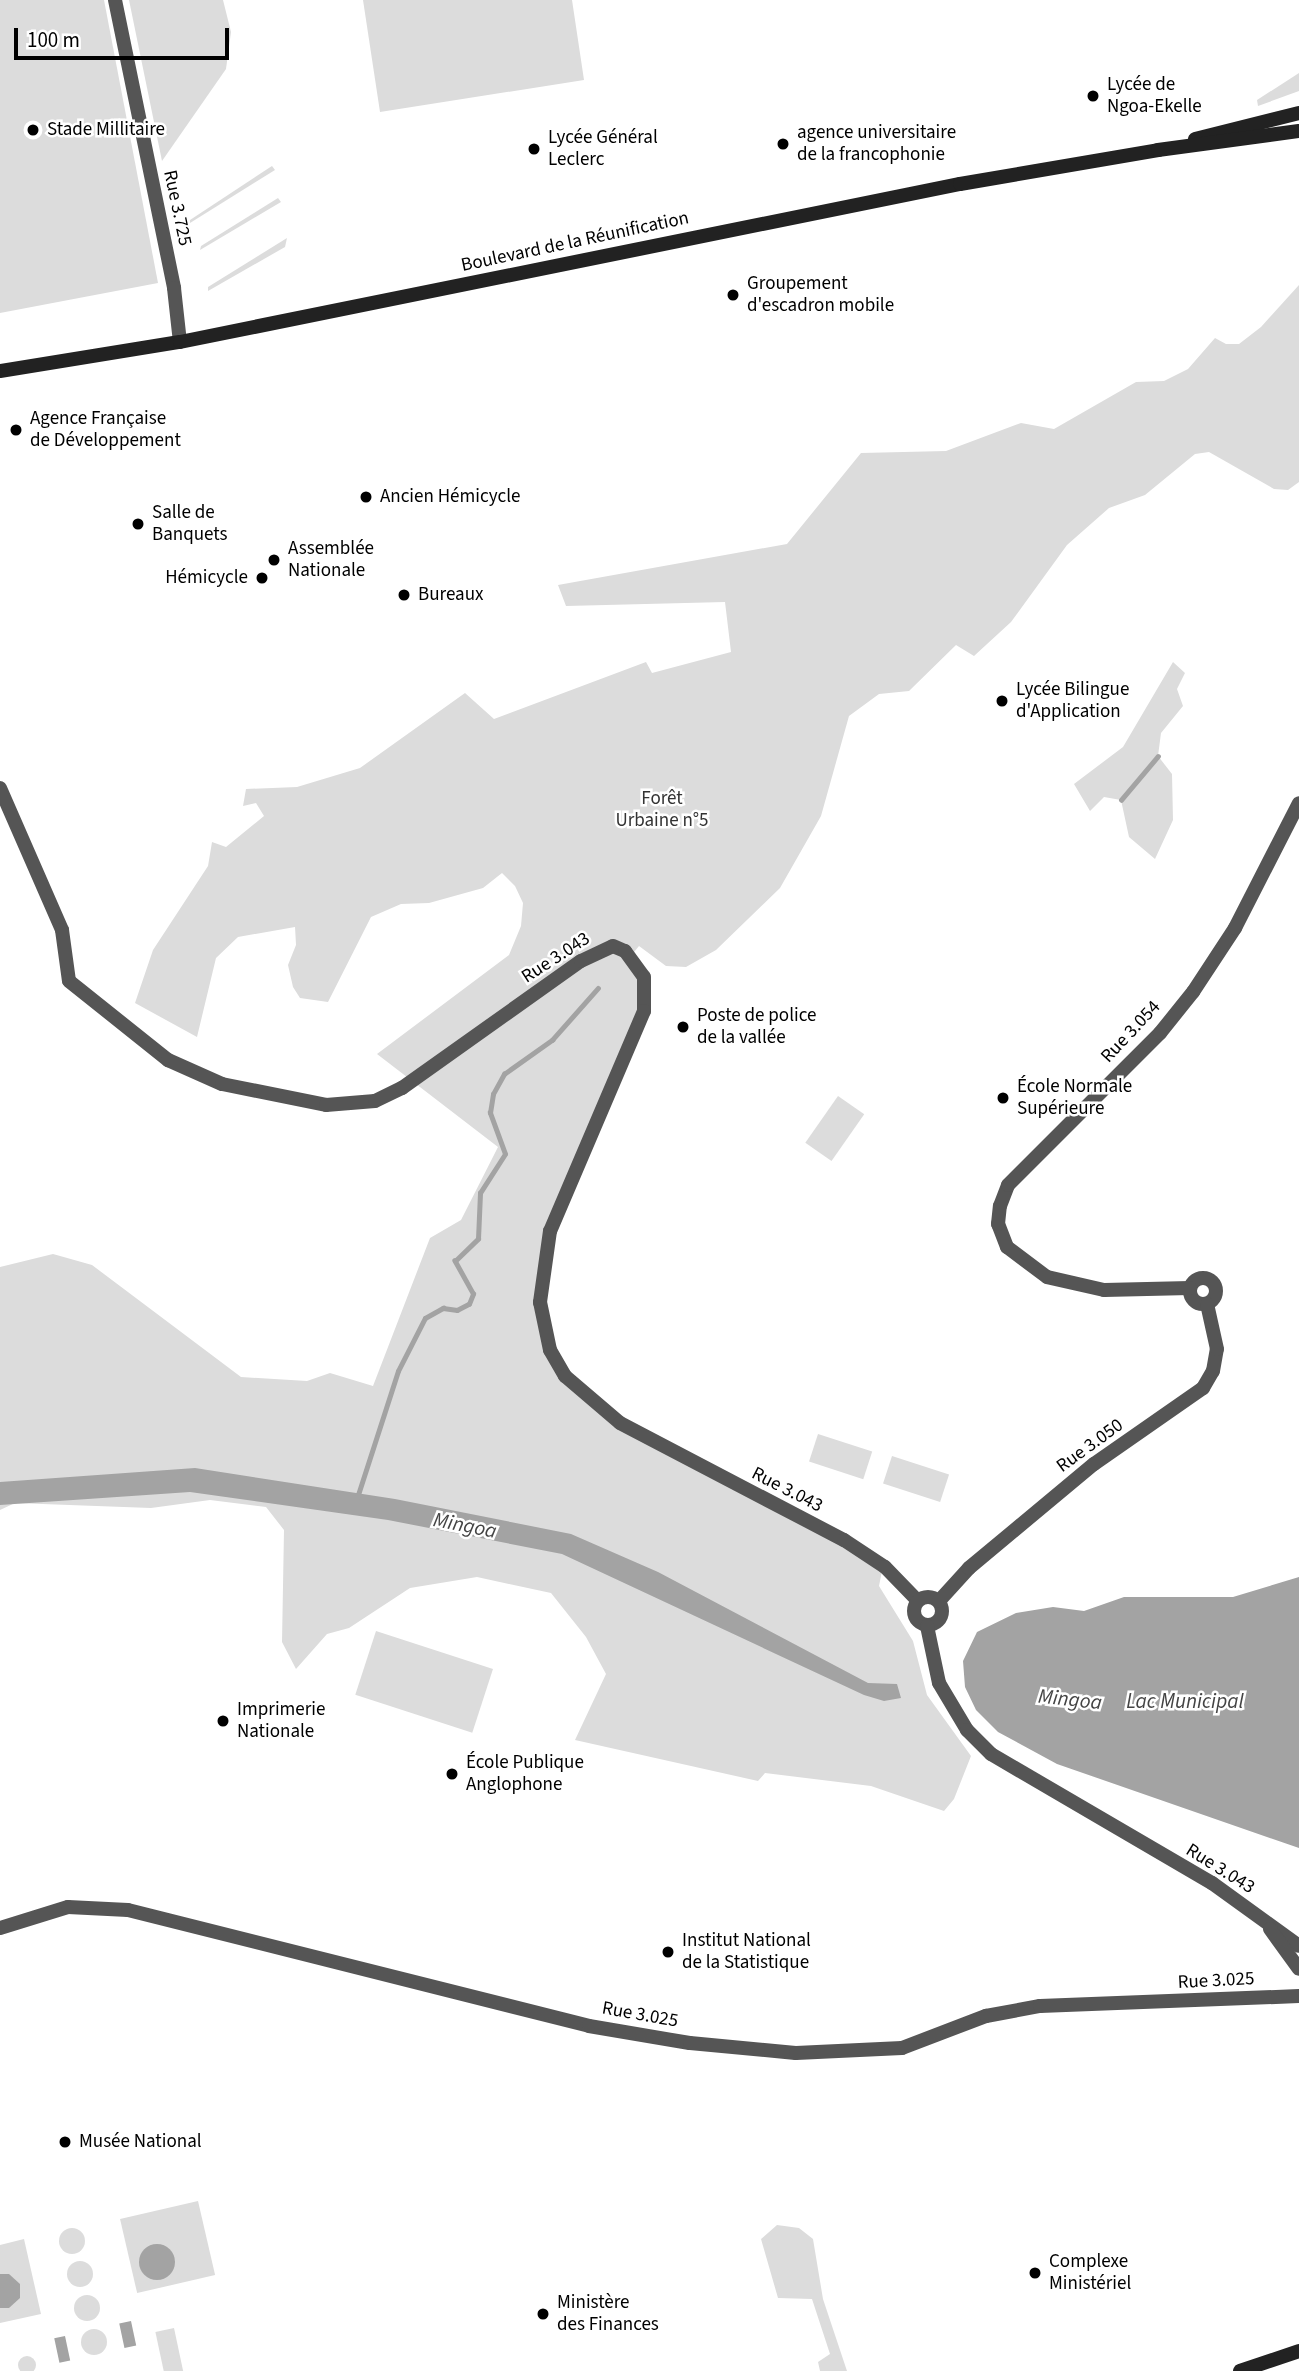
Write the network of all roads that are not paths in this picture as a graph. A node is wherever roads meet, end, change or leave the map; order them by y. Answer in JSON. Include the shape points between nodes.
{"nodes":[{"id":1,"x":115,"y":0,"type":"edge"},
{"id":2,"x":1299,"y":113,"type":"edge"},
{"id":3,"x":1299,"y":131,"type":"edge"},
{"id":4,"x":1157,"y":150,"type":"junction"},
{"id":5,"x":180,"y":342,"type":"junction"},
{"id":6,"x":0,"y":371,"type":"edge"},
{"id":7,"x":0,"y":788,"type":"edge"},
{"id":8,"x":1299,"y":803,"type":"edge"},
{"id":9,"x":1190,"y":1288,"type":"junction"},
{"id":10,"x":1207,"y":1304,"type":"junction"},
{"id":11,"x":918,"y":1601,"type":"junction"},
{"id":12,"x":939,"y":1601,"type":"junction"},
{"id":13,"x":927,"y":1626,"type":"junction"},
{"id":14,"x":1263,"y":1919,"type":"junction"},
{"id":15,"x":0,"y":1928,"type":"edge"},
{"id":16,"x":1299,"y":1946,"type":"edge"},
{"id":17,"x":1299,"y":1969,"type":"edge"},
{"id":18,"x":1299,"y":1986,"type":"edge"},
{"id":19,"x":1299,"y":1996,"type":"edge"},
{"id":20,"x":1284,"y":1997,"type":"junction"},
{"id":21,"x":1299,"y":2351,"type":"edge"},
{"id":22,"x":1240,"y":2371,"type":"edge"}],
"edges":[{"from":1,"to":5,"type":"street","name":"Rue 3.725","via":[[174,288]]},
{"from":2,"to":4,"type":"main road","name":"Boulevard de la Réunification"},
{"from":3,"to":4,"type":"main road","name":"Boulevard de la Réunification"},
{"from":4,"to":5,"type":"main road","name":"Boulevard de la Réunification","via":[[764,222]]},
{"from":5,"to":6,"type":"main road","name":"Boulevard de la Réunification"},
{"from":7,"to":11,"type":"street","name":"Rue 3.043","via":[[62,930],[69,981],[168,1060],[222,1084],[326,1105],[375,1101],[402,1088],[581,961],[612,946],[625,951],[644,976],[644,1011],[550,1231],[540,1302],[550,1350],[565,1376],[620,1423],[844,1540],[885,1567]]},
{"from":8,"to":9,"type":"street","name":"Rue 3.054","via":[[1235,928],[1193,992],[1160,1033],[1008,1185],[1000,1206],[998,1224],[1007,1247],[1047,1278],[1104,1290]]},
{"from":9,"to":10,"type":"street","via":[[1192,1299]]},
{"from":9,"to":10,"type":"street","name":"Rue 3.054","via":[[1200,1279],[1213,1284],[1216,1292]]},
{"from":10,"to":12,"type":"street","name":"Rue 3.050","via":[[1217,1349],[1213,1371],[1203,1388],[1094,1464],[969,1568]]},
{"from":11,"to":12,"type":"street","via":[[929,1597]]},
{"from":11,"to":13,"type":"street","via":[[914,1613]]},
{"from":12,"to":13,"type":"street","via":[[942,1616]]},
{"from":13,"to":14,"type":"street","name":"Rue 3.043","via":[[939,1683],[948,1701],[967,1730],[992,1754],[1212,1883]]},
{"from":14,"to":16,"type":"street","name":"Rue 3.043"},
{"from":14,"to":17,"type":"street"},
{"from":15,"to":20,"type":"street","name":"Rue 3.025","via":[[68,1907],[128,1910],[589,2026],[690,2043],[796,2053],[850,2054],[902,2048],[986,2016],[1040,2006]]},
{"from":18,"to":20,"type":"street"},
{"from":19,"to":20,"type":"street","name":"Rue 3.025"},
{"from":21,"to":22,"type":"main road"}]}
